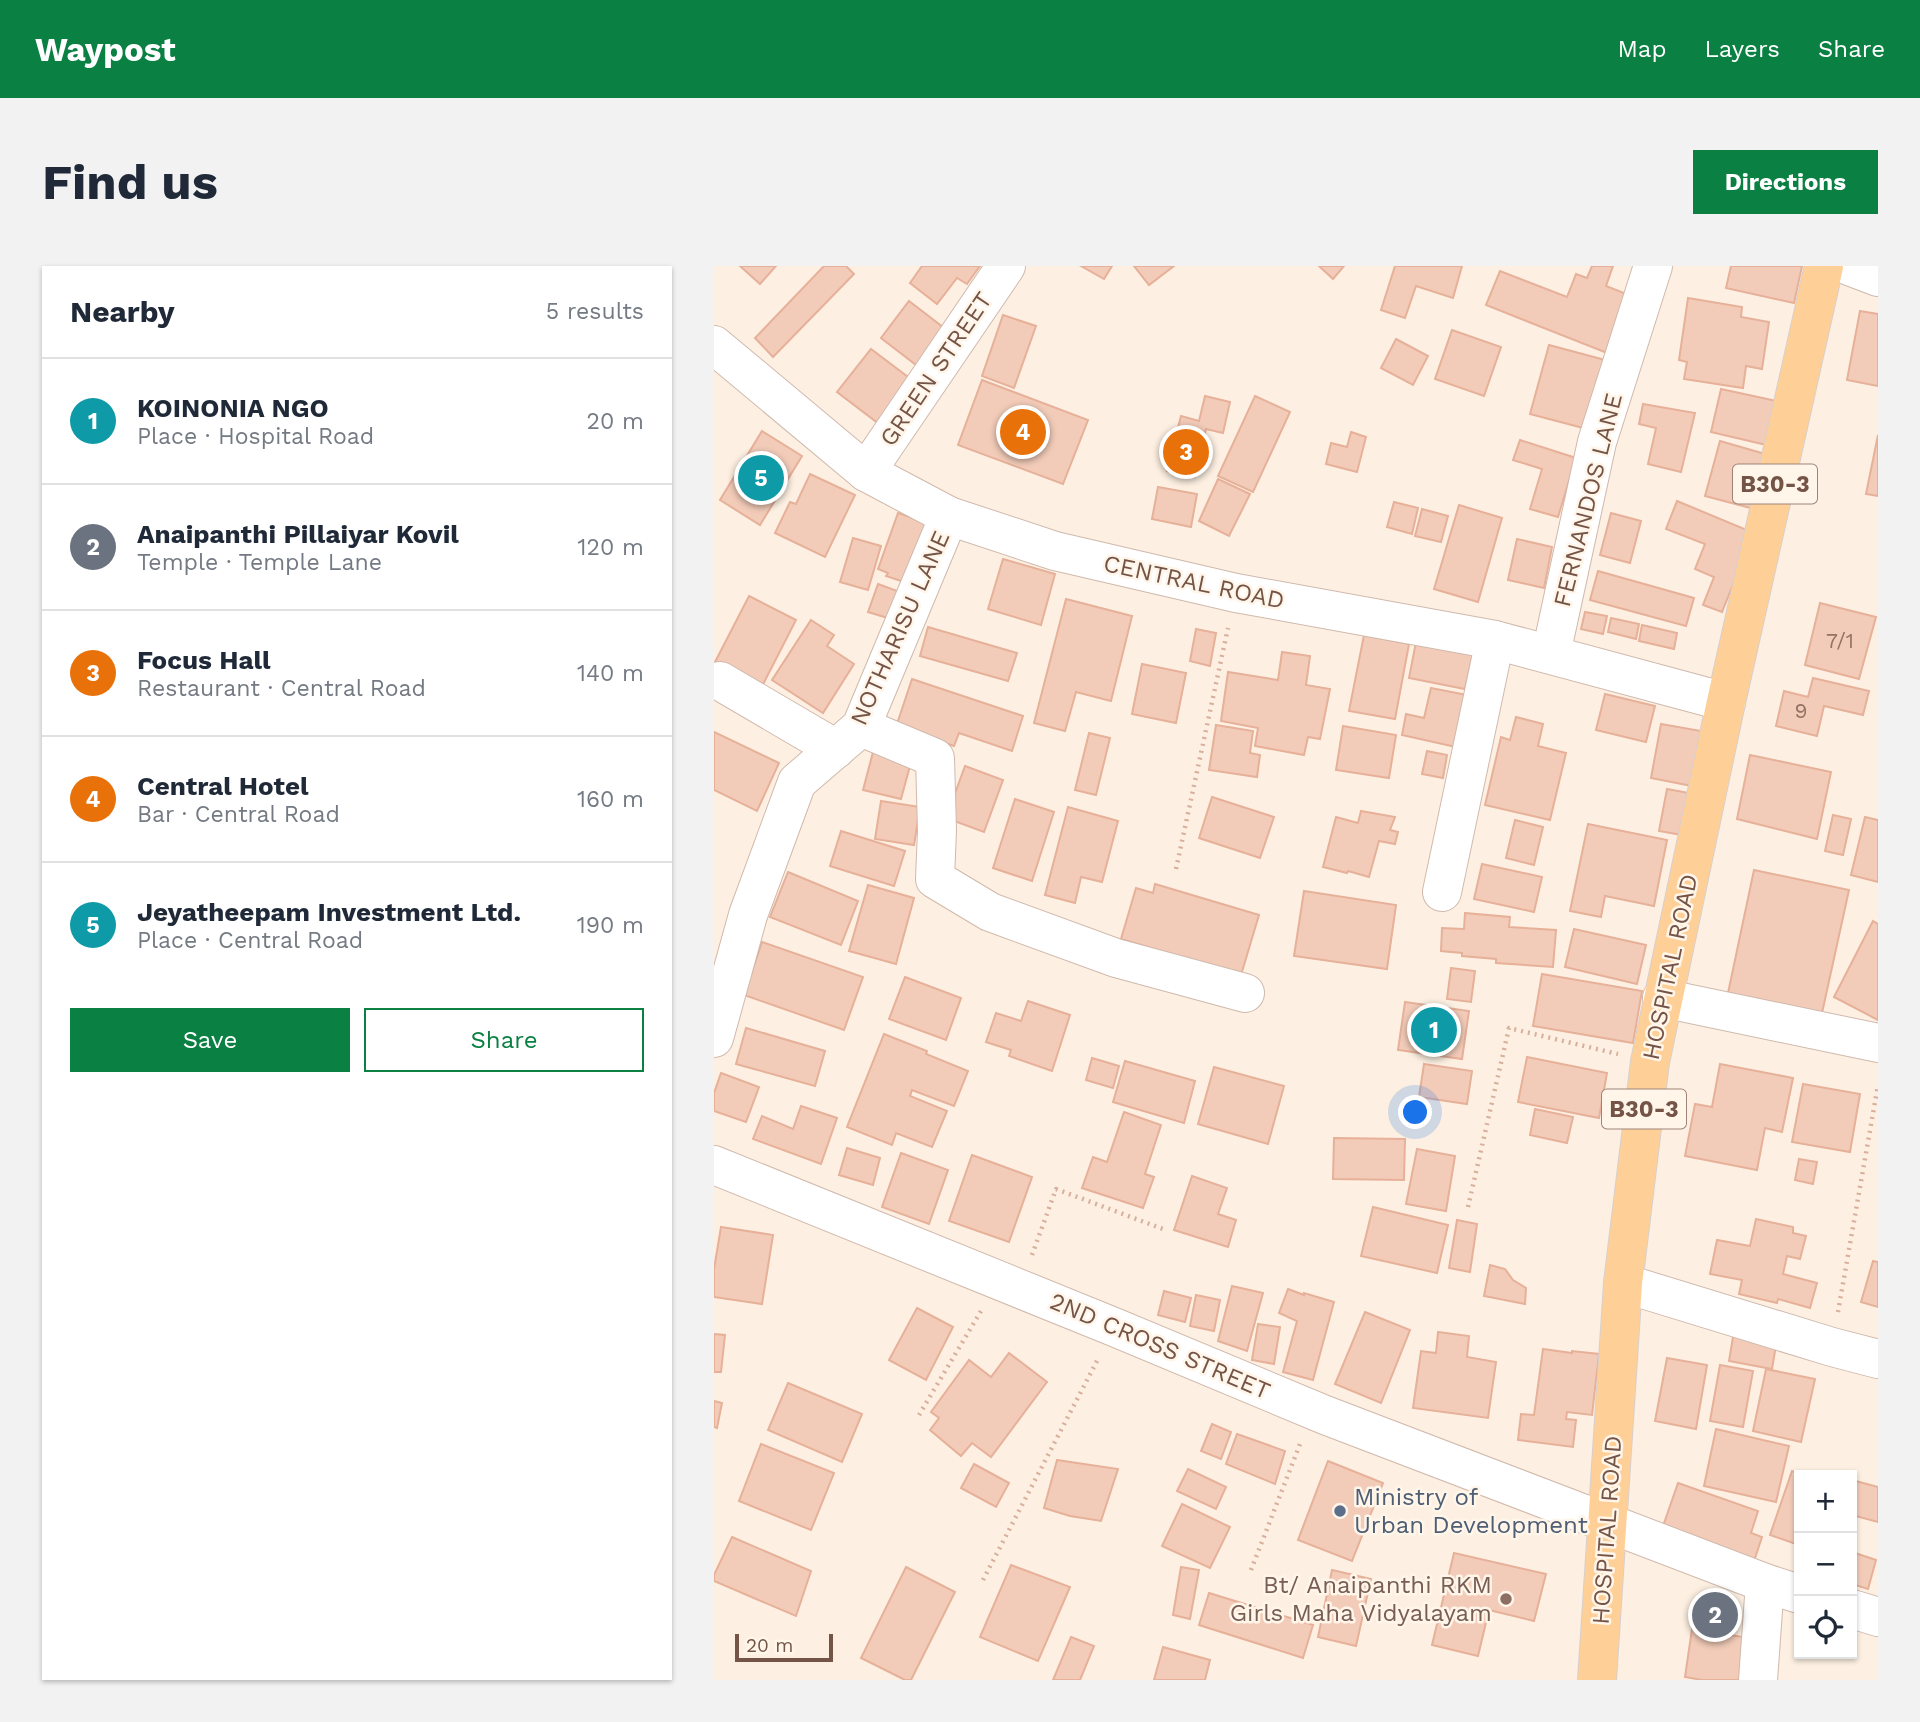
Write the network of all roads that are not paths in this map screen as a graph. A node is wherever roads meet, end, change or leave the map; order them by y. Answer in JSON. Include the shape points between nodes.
{"nodes":[{"id":1,"x":1006,"y":266,"type":"edge"},
{"id":2,"x":1653,"y":266,"type":"edge"},
{"id":3,"x":1824,"y":266,"type":"edge"},
{"id":4,"x":1849,"y":266,"type":"edge"},
{"id":5,"x":1878,"y":277,"type":"edge"},
{"id":6,"x":714,"y":345,"type":"edge"},
{"id":7,"x":866,"y":472,"type":"junction"},
{"id":8,"x":949,"y":516,"type":"junction"},
{"id":9,"x":1495,"y":640,"type":"junction"},
{"id":10,"x":1551,"y":654,"type":"junction"},
{"id":11,"x":720,"y":681,"type":"dead end"},
{"id":12,"x":1726,"y":702,"type":"junction"},
{"id":13,"x":849,"y":738,"type":"junction"},
{"id":14,"x":1442,"y":892,"type":"dead end"},
{"id":15,"x":1245,"y":992,"type":"dead end"},
{"id":16,"x":1662,"y":998,"type":"junction"},
{"id":17,"x":714,"y":1038,"type":"edge"},
{"id":18,"x":1878,"y":1044,"type":"edge"},
{"id":19,"x":714,"y":1165,"type":"edge"},
{"id":20,"x":1623,"y":1283,"type":"junction"},
{"id":21,"x":1878,"y":1359,"type":"edge"},
{"id":22,"x":1607,"y":1522,"type":"junction"},
{"id":23,"x":1782,"y":1588,"type":"edge"},
{"id":24,"x":1857,"y":1611,"type":"edge"},
{"id":25,"x":1878,"y":1617,"type":"edge"},
{"id":26,"x":1597,"y":1680,"type":"edge"},
{"id":27,"x":1758,"y":1680,"type":"edge"}],
"edges":[{"from":1,"to":7,"type":"street","name":"GREEN STREET"},
{"from":2,"to":10,"type":"street","name":"FERNANDOS LANE","via":[[1597,442]]},
{"from":3,"to":12,"type":"main road","name":"HOSPITAL ROAD","number":"B30-3"},
{"from":4,"to":5,"type":"street"},
{"from":6,"to":7,"type":"street","name":"CENTRAL ROAD"},
{"from":7,"to":8,"type":"street","name":"CENTRAL ROAD"},
{"from":8,"to":9,"type":"street","name":"CENTRAL ROAD","via":[[1055,551],[1236,593]]},
{"from":8,"to":13,"type":"street","name":"NOTHARISU LANE"},
{"from":9,"to":10,"type":"street","name":"CENTRAL ROAD"},
{"from":9,"to":14,"type":"street"},
{"from":10,"to":12,"type":"street","name":"CENTRAL ROAD"},
{"from":11,"to":13,"type":"street"},
{"from":12,"to":16,"type":"main road","name":"HOSPITAL ROAD","number":"B30-3"},
{"from":13,"to":15,"type":"street","via":[[935,758],[935,879],[990,912],[1116,958]]},
{"from":13,"to":17,"type":"street","name":"NOTHARISU LANE","via":[[797,782],[748,915]]},
{"from":16,"to":18,"type":"street"},
{"from":16,"to":20,"type":"main road","name":"HOSPITAL ROAD","number":"B30-3"},
{"from":19,"to":22,"type":"street","name":"2ND CROSS STREET","via":[[1313,1410]]},
{"from":20,"to":21,"type":"street"},
{"from":20,"to":22,"type":"main road","name":"HOSPITAL ROAD","number":"B30-3"},
{"from":22,"to":23,"type":"street","name":"2ND CROSS STREET"},
{"from":22,"to":26,"type":"main road","name":"HOSPITAL ROAD","number":"B30-3"},
{"from":23,"to":27,"type":"street"},
{"from":24,"to":25,"type":"street"}]}
